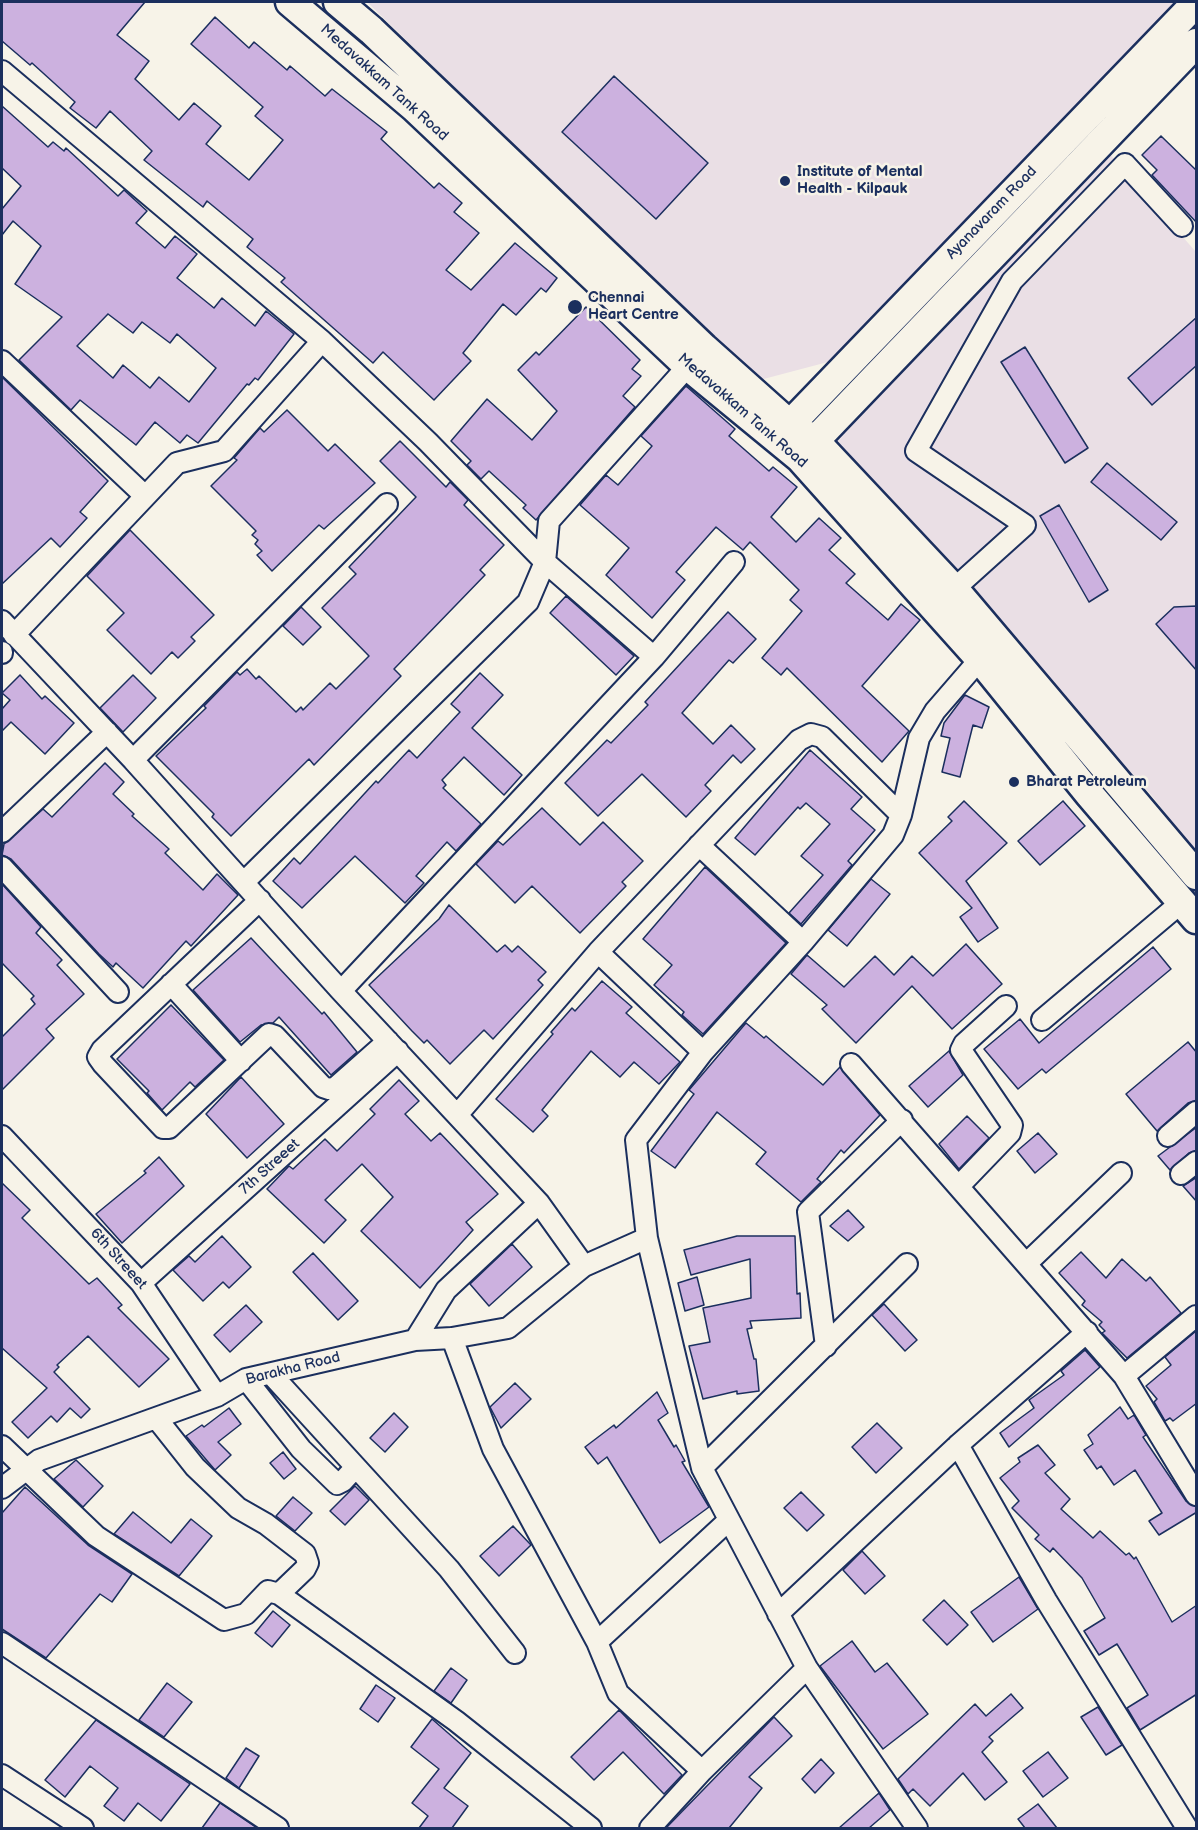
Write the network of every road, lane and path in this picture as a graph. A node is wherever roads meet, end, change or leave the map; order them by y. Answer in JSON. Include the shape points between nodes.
{"nodes":[{"id":1,"x":290,"y":2,"type":"edge"},
{"id":2,"x":338,"y":2,"type":"edge"},
{"id":3,"x":1197,"y":3,"type":"edge"},
{"id":4,"x":1197,"y":44,"type":"edge"},
{"id":5,"x":2,"y":70,"type":"edge"},
{"id":6,"x":1182,"y":226,"type":"dead end"},
{"id":7,"x":322,"y":341,"type":"junction"},
{"id":8,"x":2,"y":361,"type":"edge"},
{"id":9,"x":688,"y":366,"type":"junction"},
{"id":10,"x":782,"y":432,"type":"junction"},
{"id":11,"x":807,"y":449,"type":"junction"},
{"id":12,"x":144,"y":495,"type":"junction"},
{"id":13,"x":387,"y":504,"type":"dead end"},
{"id":14,"x":545,"y":562,"type":"junction"},
{"id":15,"x":734,"y":562,"type":"dead end"},
{"id":16,"x":954,"y":589,"type":"junction"},
{"id":17,"x":8,"y":628,"type":"edge"},
{"id":18,"x":654,"y":657,"type":"junction"},
{"id":19,"x":980,"y":659,"type":"junction"},
{"id":20,"x":107,"y":732,"type":"junction"},
{"id":21,"x":133,"y":760,"type":"junction"},
{"id":22,"x":901,"y":815,"type":"junction"},
{"id":23,"x":2,"y":832,"type":"edge"},
{"id":24,"x":699,"y":845,"type":"junction"},
{"id":25,"x":2,"y":867,"type":"edge"},
{"id":26,"x":1197,"y":875,"type":"edge"},
{"id":27,"x":244,"y":882,"type":"junction"},
{"id":28,"x":260,"y":900,"type":"junction"},
{"id":29,"x":1189,"y":911,"type":"edge"},
{"id":30,"x":803,"y":942,"type":"junction"},
{"id":31,"x":598,"y":952,"type":"junction"},
{"id":32,"x":171,"y":984,"type":"junction"},
{"id":33,"x":341,"y":991,"type":"junction"},
{"id":34,"x":118,"y":992,"type":"dead end"},
{"id":35,"x":1006,"y":1006,"type":"dead end"},
{"id":36,"x":1042,"y":1020,"type":"dead end"},
{"id":37,"x":393,"y":1046,"type":"junction"},
{"id":38,"x":703,"y":1052,"type":"junction"},
{"id":39,"x":241,"y":1061,"type":"junction"},
{"id":40,"x":850,"y":1064,"type":"dead end"},
{"id":41,"x":1197,"y":1112,"type":"edge"},
{"id":42,"x":458,"y":1114,"type":"junction"},
{"id":43,"x":902,"y":1120,"type":"junction"},
{"id":44,"x":2,"y":1136,"type":"edge"},
{"id":45,"x":1168,"y":1136,"type":"dead end"},
{"id":46,"x":1121,"y":1173,"type":"dead end"},
{"id":47,"x":958,"y":1186,"type":"junction"},
{"id":48,"x":539,"y":1203,"type":"junction"},
{"id":49,"x":647,"y":1238,"type":"junction"},
{"id":50,"x":1027,"y":1263,"type":"junction"},
{"id":51,"x":907,"y":1264,"type":"dead end"},
{"id":52,"x":584,"y":1266,"type":"junction"},
{"id":53,"x":141,"y":1283,"type":"junction"},
{"id":54,"x":1197,"y":1316,"type":"edge"},
{"id":55,"x":1087,"y":1332,"type":"junction"},
{"id":56,"x":452,"y":1338,"type":"junction"},
{"id":57,"x":415,"y":1340,"type":"junction"},
{"id":58,"x":826,"y":1346,"type":"junction"},
{"id":59,"x":271,"y":1374,"type":"junction"},
{"id":60,"x":1124,"y":1376,"type":"junction"},
{"id":61,"x":246,"y":1379,"type":"junction"},
{"id":62,"x":217,"y":1396,"type":"junction"},
{"id":63,"x":157,"y":1419,"type":"junction"},
{"id":64,"x":958,"y":1444,"type":"junction"},
{"id":65,"x":2,"y":1446,"type":"edge"},
{"id":66,"x":355,"y":1468,"type":"junction"},
{"id":67,"x":702,"y":1468,"type":"junction"},
{"id":68,"x":24,"y":1469,"type":"junction"},
{"id":69,"x":2,"y":1488,"type":"edge"},
{"id":70,"x":1197,"y":1495,"type":"edge"},
{"id":71,"x":729,"y":1520,"type":"junction"},
{"id":72,"x":279,"y":1594,"type":"junction"},
{"id":73,"x":778,"y":1614,"type":"junction"},
{"id":74,"x":597,"y":1642,"type":"junction"},
{"id":75,"x":2,"y":1643,"type":"edge"},
{"id":76,"x":515,"y":1653,"type":"dead end"},
{"id":77,"x":807,"y":1668,"type":"junction"},
{"id":78,"x":702,"y":1771,"type":"junction"},
{"id":79,"x":2,"y":1775,"type":"edge"},
{"id":80,"x":83,"y":1828,"type":"edge"},
{"id":81,"x":278,"y":1828,"type":"edge"},
{"id":82,"x":591,"y":1828,"type":"edge"},
{"id":83,"x":650,"y":1828,"type":"edge"},
{"id":84,"x":917,"y":1828,"type":"edge"},
{"id":85,"x":1187,"y":1828,"type":"edge"}],
"edges":[{"from":1,"to":9,"type":"main road","name":"Medavakkam Tank Road","via":[[415,108]]},
{"from":2,"to":10,"type":"main road","name":"Medavakkam Tank Road","via":[[705,348]]},
{"from":3,"to":10,"type":"main road","name":"Ayanavaram Road"},
{"from":4,"to":11,"type":"main road","name":"Ayanavaram Road"},
{"from":5,"to":7,"type":"street"},
{"from":6,"to":16,"type":"street","via":[[1125,164],[1012,281],[916,451],[1025,525]]},
{"from":7,"to":12,"type":"street","via":[[224,451],[177,463]]},
{"from":7,"to":14,"type":"street"},
{"from":8,"to":12,"type":"street"},
{"from":9,"to":10,"type":"main road","name":"Medavakkam Tank Road"},
{"from":9,"to":14,"type":"street","via":[[549,521]]},
{"from":10,"to":11,"type":"main road","name":"Medavakkam Tank Road"},
{"from":11,"to":16,"type":"main road","name":"Medavakkam Tank Road"},
{"from":11,"to":19,"type":"main road","name":"Medavakkam Tank Road"},
{"from":12,"to":17,"type":"street"},
{"from":13,"to":21,"type":"street"},
{"from":14,"to":18,"type":"street"},
{"from":14,"to":27,"type":"street","via":[[528,602]]},
{"from":15,"to":18,"type":"street"},
{"from":16,"to":26,"type":"main road","name":"Medavakkam Tank Road"},
{"from":17,"to":20,"type":"street"},
{"from":18,"to":33,"type":"street"},
{"from":19,"to":22,"type":"street","via":[[935,711],[919,738]]},
{"from":19,"to":29,"type":"main road","name":"Medavakkam Tank Road"},
{"from":20,"to":21,"type":"street"},
{"from":20,"to":23,"type":"street"},
{"from":21,"to":27,"type":"street"},
{"from":22,"to":24,"type":"street","via":[[822,737],[811,734],[800,740]]},
{"from":22,"to":30,"type":"street","via":[[893,835]]},
{"from":24,"to":30,"type":"street"},
{"from":24,"to":31,"type":"street"},
{"from":25,"to":34,"type":"street"},
{"from":27,"to":28,"type":"street"},
{"from":28,"to":32,"type":"street"},
{"from":28,"to":33,"type":"street"},
{"from":29,"to":36,"type":"street"},
{"from":30,"to":38,"type":"street"},
{"from":31,"to":38,"type":"street"},
{"from":31,"to":42,"type":"street"},
{"from":32,"to":39,"type":"street"},
{"from":32,"to":39,"type":"street","via":[[102,1050],[98,1057],[103,1064],[163,1128],[169,1128]]},
{"from":33,"to":37,"type":"street"},
{"from":35,"to":47,"type":"street","via":[[961,1050],[1012,1125],[1010,1133]]},
{"from":37,"to":39,"type":"street","via":[[329,1089],[269,1034]]},
{"from":37,"to":42,"type":"street"},
{"from":37,"to":53,"type":"street","name":"7th Streeet"},
{"from":38,"to":49,"type":"street","via":[[636,1140]]},
{"from":40,"to":43,"type":"street"},
{"from":41,"to":45,"type":"street"},
{"from":42,"to":48,"type":"street"},
{"from":43,"to":47,"type":"street"},
{"from":43,"to":58,"type":"street","via":[[808,1212]]},
{"from":44,"to":53,"type":"street","name":"6th Streeet"},
{"from":46,"to":50,"type":"street"},
{"from":47,"to":50,"type":"street"},
{"from":48,"to":52,"type":"street"},
{"from":48,"to":57,"type":"street","via":[[446,1290]]},
{"from":49,"to":52,"type":"street","name":"Barakha Road"},
{"from":49,"to":67,"type":"street"},
{"from":50,"to":55,"type":"street"},
{"from":51,"to":58,"type":"street"},
{"from":52,"to":56,"type":"street","name":"Barakha Road","via":[[508,1328]]},
{"from":53,"to":62,"type":"street","name":"6th Streeet"},
{"from":54,"to":60,"type":"street"},
{"from":55,"to":60,"type":"street"},
{"from":55,"to":64,"type":"street"},
{"from":56,"to":57,"type":"street","name":"Barakha Road"},
{"from":56,"to":74,"type":"street","via":[[493,1449]]},
{"from":57,"to":59,"type":"street","name":"Barakha Road"},
{"from":58,"to":67,"type":"street"},
{"from":59,"to":61,"type":"street","name":"Barakha Road"},
{"from":59,"to":66,"type":"street"},
{"from":60,"to":70,"type":"street"},
{"from":61,"to":62,"type":"street","name":"Barakha Road"},
{"from":61,"to":66,"type":"street","via":[[301,1449],[337,1484]]},
{"from":62,"to":63,"type":"street","name":"Barakha Road"},
{"from":63,"to":68,"type":"street","name":"Barakha Road","via":[[39,1460]]},
{"from":63,"to":72,"type":"street","via":[[195,1467],[238,1509],[266,1524],[305,1554],[305,1569]]},
{"from":64,"to":73,"type":"street"},
{"from":64,"to":85,"type":"street","via":[[1046,1600]]},
{"from":65,"to":68,"type":"street"},
{"from":66,"to":76,"type":"street","via":[[449,1569]]},
{"from":67,"to":71,"type":"street"},
{"from":68,"to":69,"type":"street","name":"Barakha Road"},
{"from":68,"to":72,"type":"street","via":[[96,1536],[224,1620],[246,1614],[268,1591]]},
{"from":71,"to":73,"type":"street"},
{"from":71,"to":74,"type":"street"},
{"from":72,"to":82,"type":"street","via":[[456,1721]]},
{"from":73,"to":77,"type":"street"},
{"from":74,"to":78,"type":"street","via":[[618,1693]]},
{"from":75,"to":81,"type":"street"},
{"from":77,"to":78,"type":"street"},
{"from":77,"to":84,"type":"street"},
{"from":78,"to":83,"type":"street"},
{"from":79,"to":80,"type":"street"}]}
